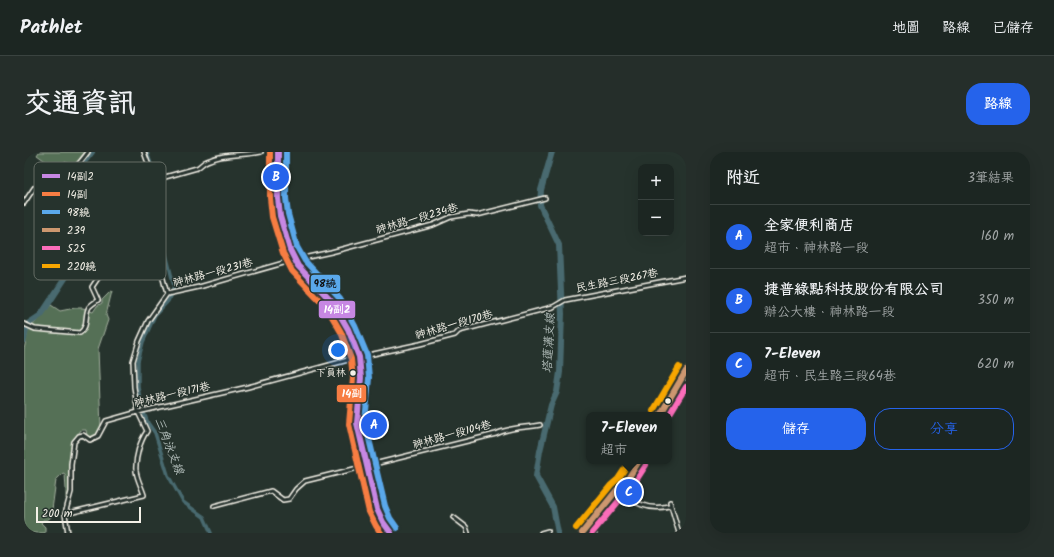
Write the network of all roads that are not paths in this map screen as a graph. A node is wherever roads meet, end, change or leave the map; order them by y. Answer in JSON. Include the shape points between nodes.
{"nodes":[{"id":1,"x":88,"y":152,"type":"edge"},
{"id":2,"x":144,"y":152,"type":"edge"},
{"id":3,"x":261,"y":152,"type":"edge"},
{"id":4,"x":278,"y":152,"type":"edge"},
{"id":5,"x":80,"y":162,"type":"edge"},
{"id":6,"x":148,"y":162,"type":"edge"},
{"id":7,"x":166,"y":177,"type":"edge"},
{"id":8,"x":34,"y":188,"type":"edge"},
{"id":9,"x":545,"y":198,"type":"dead end"},
{"id":10,"x":24,"y":203,"type":"edge"},
{"id":11,"x":294,"y":260,"type":"junction"},
{"id":12,"x":686,"y":277,"type":"edge"},
{"id":13,"x":97,"y":280,"type":"edge"},
{"id":14,"x":163,"y":280,"type":"edge"},
{"id":15,"x":167,"y":294,"type":"junction"},
{"id":16,"x":553,"y":307,"type":"joint"},
{"id":17,"x":24,"y":324,"type":"edge"},
{"id":18,"x":359,"y":357,"type":"junction"},
{"id":19,"x":686,"y":372,"type":"edge"},
{"id":20,"x":686,"y":383,"type":"edge"},
{"id":21,"x":138,"y":412,"type":"junction"},
{"id":22,"x":662,"y":412,"type":"edge"},
{"id":23,"x":669,"y":412,"type":"edge"},
{"id":24,"x":540,"y":425,"type":"dead end"},
{"id":25,"x":630,"y":464,"type":"edge"},
{"id":26,"x":637,"y":464,"type":"edge"},
{"id":27,"x":368,"y":466,"type":"junction"},
{"id":28,"x":617,"y":490,"type":"junction"},
{"id":29,"x":214,"y":506,"type":"dead end"},
{"id":30,"x":65,"y":514,"type":"junction"},
{"id":31,"x":453,"y":517,"type":"dead end"},
{"id":32,"x":590,"y":523,"type":"junction"},
{"id":33,"x":548,"y":531,"type":"dead end"},
{"id":34,"x":68,"y":533,"type":"edge"},
{"id":35,"x":391,"y":533,"type":"edge"},
{"id":36,"x":468,"y":533,"type":"edge"},
{"id":37,"x":541,"y":533,"type":"edge"},
{"id":38,"x":582,"y":533,"type":"edge"},
{"id":39,"x":595,"y":533,"type":"edge"},
{"id":40,"x":679,"y":533,"type":"edge"}],
"edges":[{"from":1,"to":5,"type":"street"},
{"from":2,"to":6,"type":"street"},
{"from":3,"to":7,"type":"street","via":[[213,159],[197,168]]},
{"from":4,"to":11,"type":"street","via":[[280,216]]},
{"from":8,"to":10,"type":"street"},
{"from":9,"to":11,"type":"street","name":"神林路一段234巷","via":[[477,215],[451,217],[433,225]]},
{"from":11,"to":15,"type":"street","name":"神林路一段231巷"},
{"from":11,"to":18,"type":"street","via":[[333,303],[348,329]]},
{"from":12,"to":16,"type":"street","name":"民生路三段267巷","via":[[565,300]]},
{"from":13,"to":17,"type":"street","via":[[92,287],[98,300],[89,307],[86,325],[80,333],[35,329]]},
{"from":14,"to":15,"type":"street"},
{"from":15,"to":21,"type":"street","name":"神林路一段231巷","via":[[148,321],[133,361]]},
{"from":16,"to":18,"type":"street","name":"神林路一段170巷","via":[[459,331],[455,335]]},
{"from":18,"to":21,"type":"street","name":"神林路一段171巷","via":[[248,387]]},
{"from":18,"to":27,"type":"street","via":[[361,378],[357,423]]},
{"from":19,"to":22,"type":"main road"},
{"from":20,"to":23,"type":"main road"},
{"from":21,"to":30,"type":"street","name":"神林路一段171巷","via":[[106,421],[98,436],[90,440],[83,435],[74,442],[70,470],[72,492]]},
{"from":21,"to":30,"type":"street","name":"神林路一段231巷","via":[[147,431],[142,439],[136,464],[144,495]]},
{"from":24,"to":27,"type":"street","name":"神林路一段104巷","via":[[506,429],[496,434]]},
{"from":25,"to":28,"type":"main road","via":[[619,481]]},
{"from":26,"to":28,"type":"main road"},
{"from":27,"to":29,"type":"street","name":"神林路一段104巷","via":[[305,481],[289,499],[283,500],[271,492]]},
{"from":27,"to":35,"type":"street","via":[[377,509]]},
{"from":28,"to":32,"type":"main road"},
{"from":28,"to":40,"type":"street","via":[[641,505],[657,509],[669,504]]},
{"from":30,"to":34,"type":"street"},
{"from":31,"to":36,"type":"street","via":[[466,527]]},
{"from":32,"to":38,"type":"main road"},
{"from":32,"to":39,"type":"street"},
{"from":33,"to":37,"type":"street"}]}
